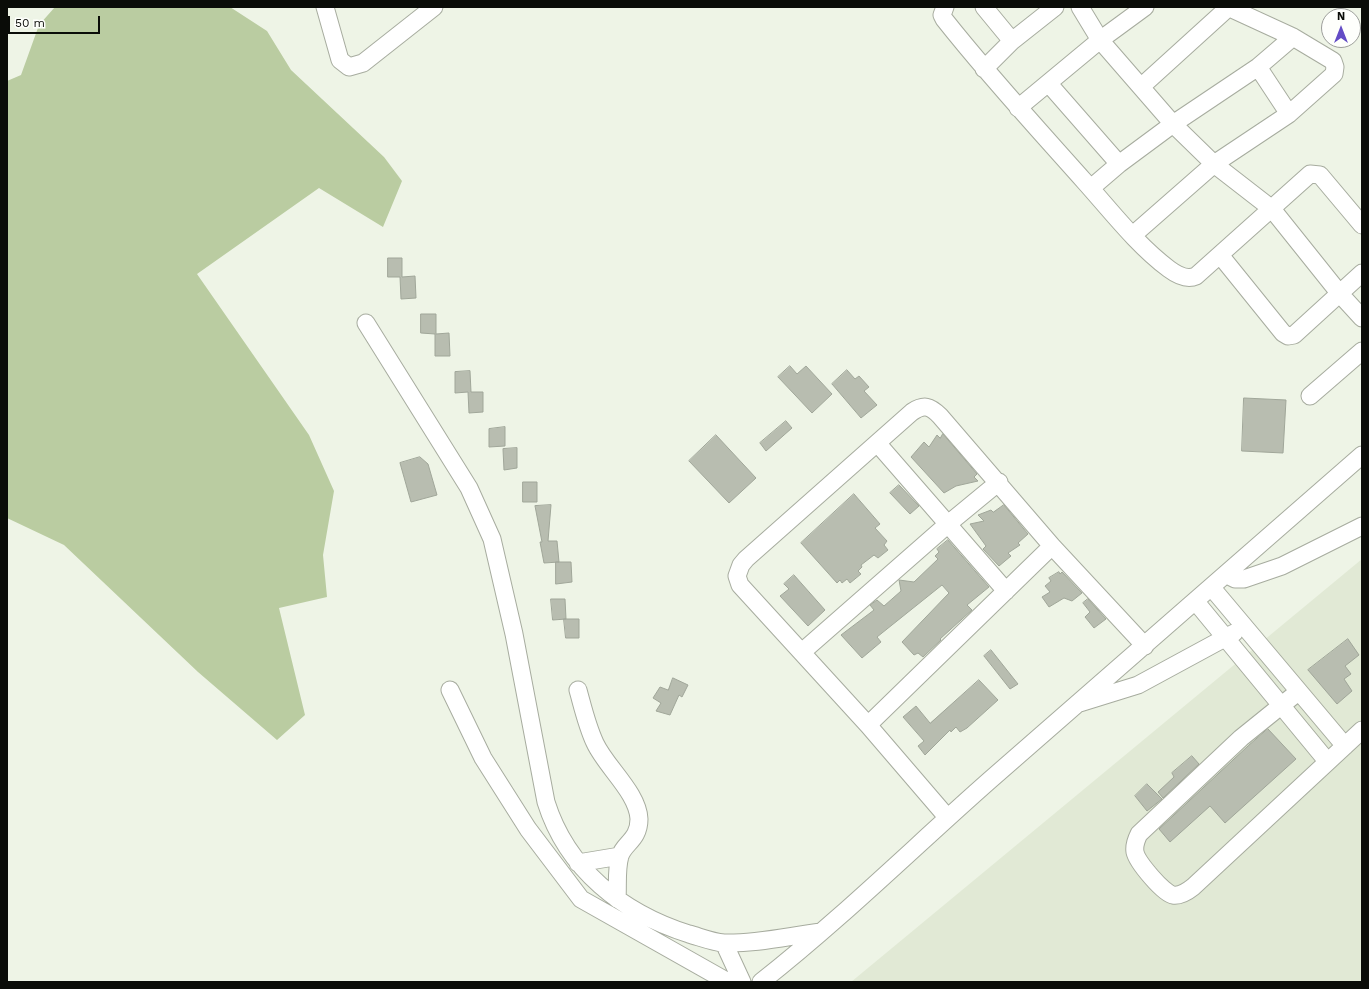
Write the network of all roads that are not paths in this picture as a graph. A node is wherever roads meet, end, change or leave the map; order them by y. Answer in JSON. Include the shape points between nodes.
{"nodes":[{"id":1,"x":325,"y":7,"type":"edge"},
{"id":2,"x":945,"y":7,"type":"edge"},
{"id":3,"x":984,"y":7,"type":"edge"},
{"id":4,"x":1055,"y":7,"type":"edge"},
{"id":5,"x":1080,"y":7,"type":"edge"},
{"id":6,"x":1145,"y":7,"type":"edge"},
{"id":7,"x":1229,"y":7,"type":"edge"},
{"id":8,"x":429,"y":9,"type":"edge"},
{"id":9,"x":1293,"y":37,"type":"junction"},
{"id":10,"x":1100,"y":40,"type":"junction"},
{"id":11,"x":1012,"y":41,"type":"junction"},
{"id":12,"x":1258,"y":67,"type":"junction"},
{"id":13,"x":984,"y":69,"type":"junction"},
{"id":14,"x":1049,"y":84,"type":"junction"},
{"id":15,"x":1142,"y":86,"type":"junction"},
{"id":16,"x":1018,"y":108,"type":"junction"},
{"id":17,"x":1289,"y":114,"type":"junction"},
{"id":18,"x":1174,"y":124,"type":"junction"},
{"id":19,"x":1119,"y":164,"type":"junction"},
{"id":20,"x":1214,"y":164,"type":"junction"},
{"id":21,"x":1091,"y":188,"type":"junction"},
{"id":22,"x":1272,"y":209,"type":"junction"},
{"id":23,"x":1362,"y":225,"type":"edge"},
{"id":24,"x":1133,"y":235,"type":"junction"},
{"id":25,"x":1220,"y":255,"type":"junction"},
{"id":26,"x":1362,"y":273,"type":"edge"},
{"id":27,"x":1340,"y":294,"type":"junction"},
{"id":28,"x":1362,"y":318,"type":"edge"},
{"id":29,"x":366,"y":323,"type":"dead end"},
{"id":30,"x":1362,"y":351,"type":"edge"},
{"id":31,"x":1310,"y":396,"type":"dead end"},
{"id":32,"x":878,"y":444,"type":"junction"},
{"id":33,"x":1362,"y":455,"type":"edge"},
{"id":34,"x":999,"y":482,"type":"junction"},
{"id":35,"x":948,"y":524,"type":"junction"},
{"id":36,"x":1362,"y":526,"type":"edge"},
{"id":37,"x":1052,"y":546,"type":"junction"},
{"id":38,"x":1227,"y":575,"type":"junction"},
{"id":39,"x":1212,"y":588,"type":"junction"},
{"id":40,"x":1006,"y":591,"type":"junction"},
{"id":41,"x":1196,"y":602,"type":"junction"},
{"id":42,"x":1244,"y":627,"type":"junction"},
{"id":43,"x":1225,"y":639,"type":"junction"},
{"id":44,"x":1145,"y":646,"type":"junction"},
{"id":45,"x":802,"y":652,"type":"junction"},
{"id":46,"x":450,"y":690,"type":"dead end"},
{"id":47,"x":578,"y":690,"type":"dead end"},
{"id":48,"x":1298,"y":692,"type":"junction"},
{"id":49,"x":1076,"y":704,"type":"junction"},
{"id":50,"x":1281,"y":706,"type":"junction"},
{"id":51,"x":868,"y":725,"type":"junction"},
{"id":52,"x":1362,"y":730,"type":"edge"},
{"id":53,"x":1345,"y":746,"type":"junction"},
{"id":54,"x":1327,"y":761,"type":"junction"},
{"id":55,"x":947,"y":818,"type":"junction"},
{"id":56,"x":620,"y":856,"type":"junction"},
{"id":57,"x":578,"y":863,"type":"junction"},
{"id":58,"x":617,"y":899,"type":"junction"},
{"id":59,"x":821,"y":932,"type":"junction"},
{"id":60,"x":724,"y":943,"type":"junction"},
{"id":61,"x":728,"y":982,"type":"edge"},
{"id":62,"x":742,"y":982,"type":"edge"},
{"id":63,"x":761,"y":982,"type":"edge"}],
"edges":[{"from":1,"to":8,"type":"street","via":[[340,60],[349,67],[363,63]]},
{"from":2,"to":13,"type":"street","via":[[942,15],[944,19]]},
{"from":3,"to":11,"type":"street"},
{"from":4,"to":11,"type":"street"},
{"from":5,"to":10,"type":"street"},
{"from":6,"to":10,"type":"street"},
{"from":7,"to":9,"type":"street"},
{"from":7,"to":15,"type":"street"},
{"from":9,"to":12,"type":"street"},
{"from":9,"to":17,"type":"street","via":[[1333,61],[1335,67],[1334,74]]},
{"from":10,"to":14,"type":"street"},
{"from":10,"to":15,"type":"street"},
{"from":11,"to":13,"type":"street"},
{"from":12,"to":17,"type":"street"},
{"from":12,"to":18,"type":"street"},
{"from":13,"to":16,"type":"street"},
{"from":14,"to":16,"type":"street"},
{"from":14,"to":19,"type":"street"},
{"from":15,"to":18,"type":"street"},
{"from":16,"to":21,"type":"street"},
{"from":17,"to":20,"type":"street"},
{"from":18,"to":19,"type":"street"},
{"from":18,"to":20,"type":"street"},
{"from":19,"to":21,"type":"street"},
{"from":20,"to":22,"type":"street"},
{"from":20,"to":24,"type":"street"},
{"from":21,"to":24,"type":"street"},
{"from":22,"to":23,"type":"street","via":[[1314,173],[1320,175]]},
{"from":22,"to":25,"type":"street"},
{"from":22,"to":27,"type":"street"},
{"from":24,"to":25,"type":"street","via":[[1169,268],[1184,277],[1196,276]]},
{"from":25,"to":27,"type":"street","via":[[1288,336],[1294,335]]},
{"from":26,"to":27,"type":"street"},
{"from":27,"to":28,"type":"street"},
{"from":29,"to":57,"type":"street","via":[[469,488],[483,516],[502,575],[546,802],[553,824]]},
{"from":30,"to":31,"type":"street"},
{"from":32,"to":34,"type":"street","via":[[912,412],[925,406],[930,407]]},
{"from":32,"to":35,"type":"street"},
{"from":32,"to":45,"type":"street","via":[[746,560],[738,570],[740,585]]},
{"from":33,"to":38,"type":"street"},
{"from":34,"to":35,"type":"street"},
{"from":34,"to":37,"type":"street"},
{"from":35,"to":40,"type":"street"},
{"from":35,"to":45,"type":"street"},
{"from":36,"to":38,"type":"street","via":[[1282,566],[1244,578]]},
{"from":37,"to":40,"type":"street"},
{"from":37,"to":44,"type":"street"},
{"from":38,"to":39,"type":"street"},
{"from":39,"to":41,"type":"street"},
{"from":39,"to":42,"type":"street"},
{"from":40,"to":51,"type":"street"},
{"from":41,"to":43,"type":"street"},
{"from":41,"to":44,"type":"street"},
{"from":42,"to":43,"type":"street"},
{"from":42,"to":48,"type":"street"},
{"from":43,"to":49,"type":"street","via":[[1138,685]]},
{"from":43,"to":50,"type":"street"},
{"from":44,"to":49,"type":"street"},
{"from":45,"to":51,"type":"street"},
{"from":46,"to":61,"type":"street","via":[[483,758],[528,829],[581,899]]},
{"from":47,"to":56,"type":"street","via":[[595,744],[616,777],[628,790],[639,818],[633,840]]},
{"from":48,"to":50,"type":"street"},
{"from":48,"to":53,"type":"street"},
{"from":49,"to":55,"type":"street"},
{"from":50,"to":54,"type":"street"},
{"from":50,"to":54,"type":"street","via":[[1241,738],[1139,834],[1135,844],[1138,859],[1165,892],[1174,895],[1184,893],[1193,887]]},
{"from":51,"to":55,"type":"street"},
{"from":52,"to":53,"type":"street"},
{"from":53,"to":54,"type":"street"},
{"from":55,"to":59,"type":"street"},
{"from":56,"to":57,"type":"street"},
{"from":56,"to":58,"type":"street"},
{"from":57,"to":58,"type":"street"},
{"from":58,"to":60,"type":"street","via":[[646,917],[677,930]]},
{"from":59,"to":60,"type":"street"},
{"from":59,"to":63,"type":"street"},
{"from":60,"to":62,"type":"street"}]}
